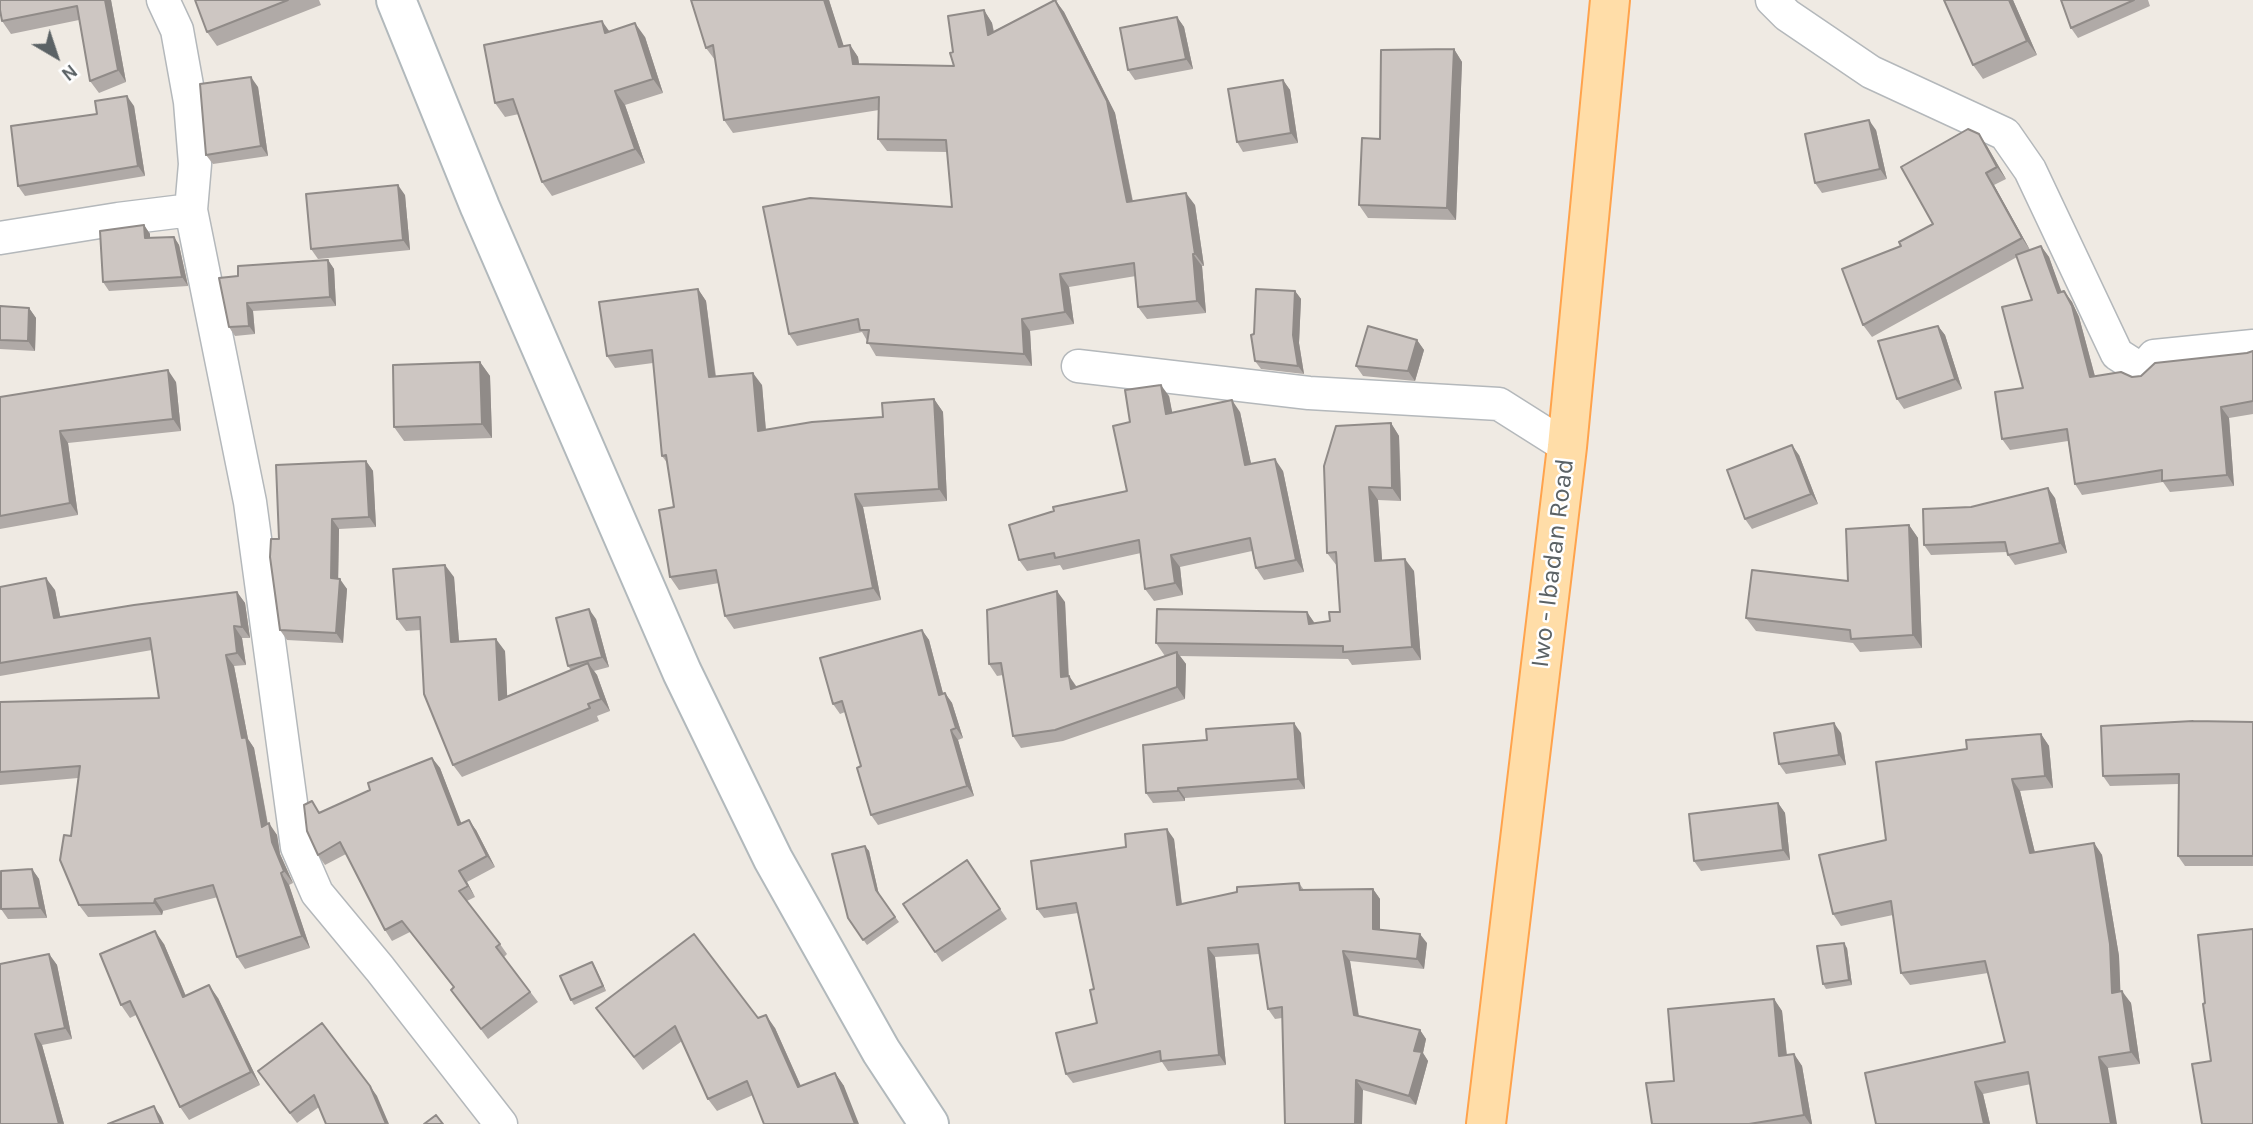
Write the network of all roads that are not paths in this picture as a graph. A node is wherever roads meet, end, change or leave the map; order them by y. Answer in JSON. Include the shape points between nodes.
{"nodes":[{"id":1,"x":163,"y":0,"type":"edge"},
{"id":2,"x":396,"y":0,"type":"edge"},
{"id":3,"x":1610,"y":0,"type":"edge"},
{"id":4,"x":1772,"y":0,"type":"edge"},
{"id":5,"x":191,"y":210,"type":"junction"},
{"id":6,"x":0,"y":237,"type":"edge"},
{"id":7,"x":2253,"y":346,"type":"edge"},
{"id":8,"x":1078,"y":366,"type":"dead end"},
{"id":9,"x":1567,"y":447,"type":"junction"},
{"id":10,"x":501,"y":1124,"type":"edge"},
{"id":11,"x":929,"y":1124,"type":"edge"},
{"id":12,"x":1486,"y":1124,"type":"edge"}],
"edges":[{"from":1,"to":5,"type":"street","via":[[177,30],[190,102],[195,164]]},
{"from":2,"to":11,"type":"street","via":[[682,672],[773,859],[881,1051]]},
{"from":3,"to":9,"type":"main road","name":"Iwo - Ibadan Road"},
{"from":4,"to":7,"type":"street","via":[[1871,72],[2005,134],[2030,170],[2117,354],[2142,370],[2154,356]]},
{"from":5,"to":6,"type":"street"},
{"from":5,"to":10,"type":"street","via":[[250,502],[297,847],[317,893]]},
{"from":8,"to":9,"type":"street","via":[[1309,393],[1499,404]]},
{"from":9,"to":12,"type":"main road","name":"Iwo - Ibadan Road"}]}
